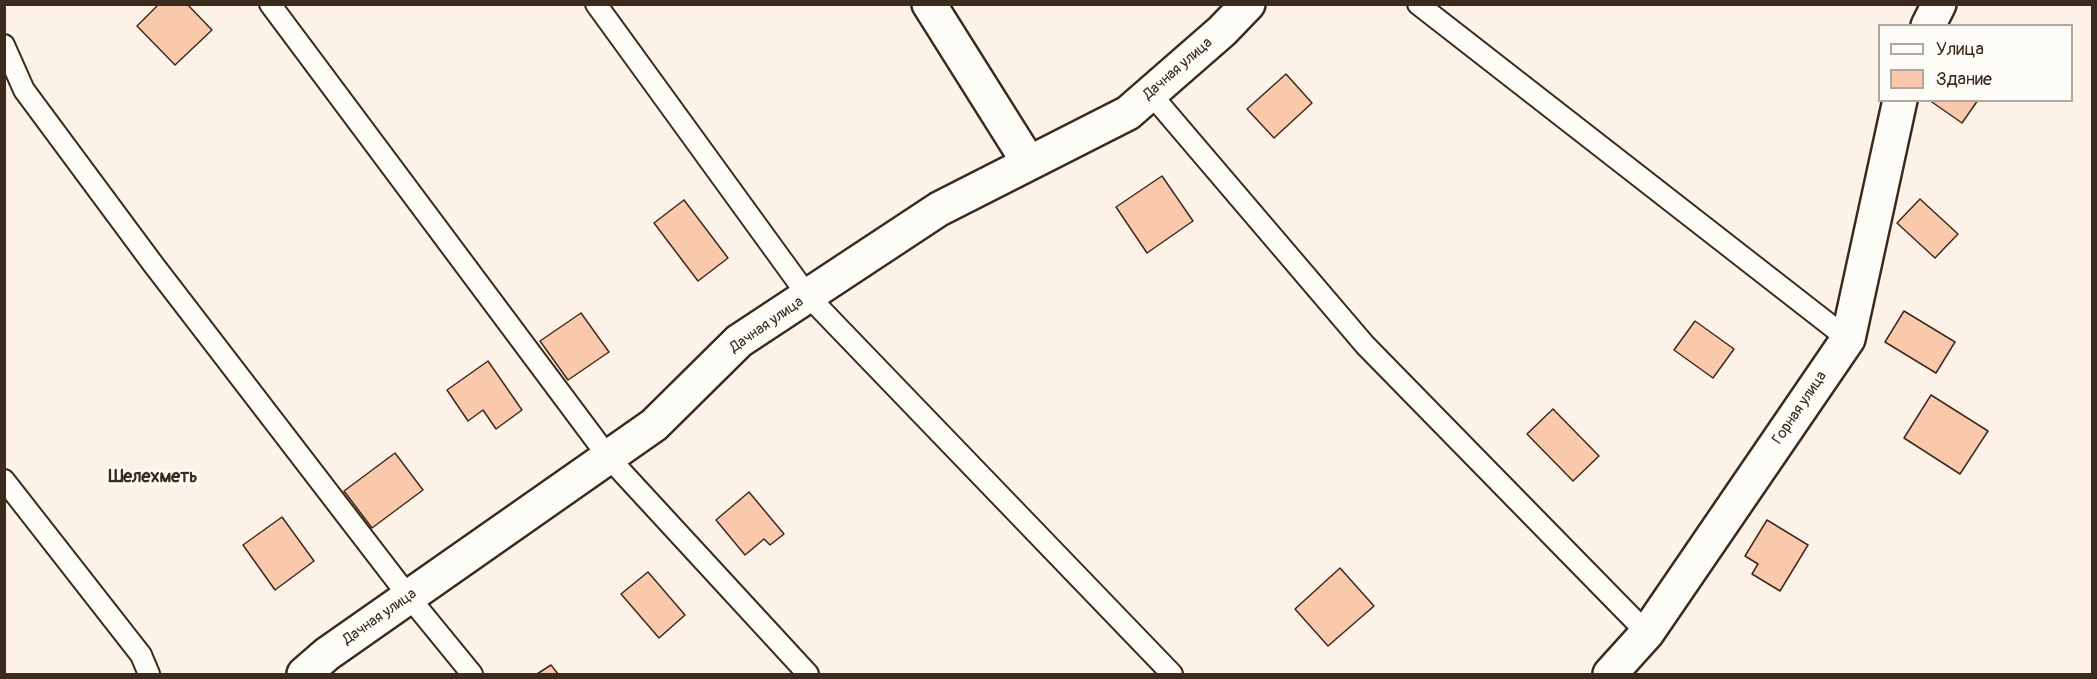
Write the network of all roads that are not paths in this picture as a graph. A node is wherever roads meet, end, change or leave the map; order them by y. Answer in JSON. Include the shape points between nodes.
{"nodes":[{"id":1,"x":270,"y":4,"type":"edge"},
{"id":2,"x":596,"y":4,"type":"edge"},
{"id":3,"x":929,"y":4,"type":"edge"},
{"id":4,"x":1248,"y":4,"type":"edge"},
{"id":5,"x":1418,"y":4,"type":"edge"},
{"id":6,"x":1939,"y":4,"type":"edge"},
{"id":7,"x":1929,"y":24,"type":"edge"},
{"id":8,"x":4,"y":45,"type":"edge"},
{"id":9,"x":1150,"y":93,"type":"junction"},
{"id":10,"x":1900,"y":102,"type":"edge"},
{"id":11,"x":1029,"y":163,"type":"junction"},
{"id":12,"x":808,"y":296,"type":"junction"},
{"id":13,"x":1848,"y":339,"type":"junction"},
{"id":14,"x":609,"y":458,"type":"junction"},
{"id":15,"x":4,"y":480,"type":"edge"},
{"id":16,"x":409,"y":597,"type":"junction"},
{"id":17,"x":1647,"y":633,"type":"junction"},
{"id":18,"x":149,"y":675,"type":"edge"},
{"id":19,"x":304,"y":675,"type":"edge"},
{"id":20,"x":472,"y":675,"type":"edge"},
{"id":21,"x":808,"y":675,"type":"edge"},
{"id":22,"x":1172,"y":675,"type":"edge"},
{"id":23,"x":1610,"y":675,"type":"edge"}],
"edges":[{"from":1,"to":14,"type":"lane"},
{"from":2,"to":12,"type":"lane"},
{"from":3,"to":11,"type":"street"},
{"from":4,"to":9,"type":"street","name":"Дачная улица"},
{"from":5,"to":13,"type":"lane"},
{"from":6,"to":7,"type":"street"},
{"from":8,"to":16,"type":"lane","via":[[24,90]]},
{"from":9,"to":11,"type":"street","name":"Дачная улица","via":[[1128,113]]},
{"from":9,"to":17,"type":"lane","via":[[1365,345]]},
{"from":10,"to":13,"type":"street","name":"Горная улица"},
{"from":11,"to":12,"type":"street","name":"Дачная улица","via":[[939,208]]},
{"from":12,"to":14,"type":"street","name":"Дачная улица","via":[[739,341],[654,425]]},
{"from":12,"to":22,"type":"lane"},
{"from":13,"to":17,"type":"street","name":"Горная улица"},
{"from":14,"to":16,"type":"street","name":"Дачная улица"},
{"from":14,"to":21,"type":"lane"},
{"from":15,"to":18,"type":"lane","via":[[141,655]]},
{"from":16,"to":19,"type":"street","name":"Дачная улица","via":[[327,654]]},
{"from":16,"to":20,"type":"lane"},
{"from":17,"to":23,"type":"street","name":"Горная улица"}]}
